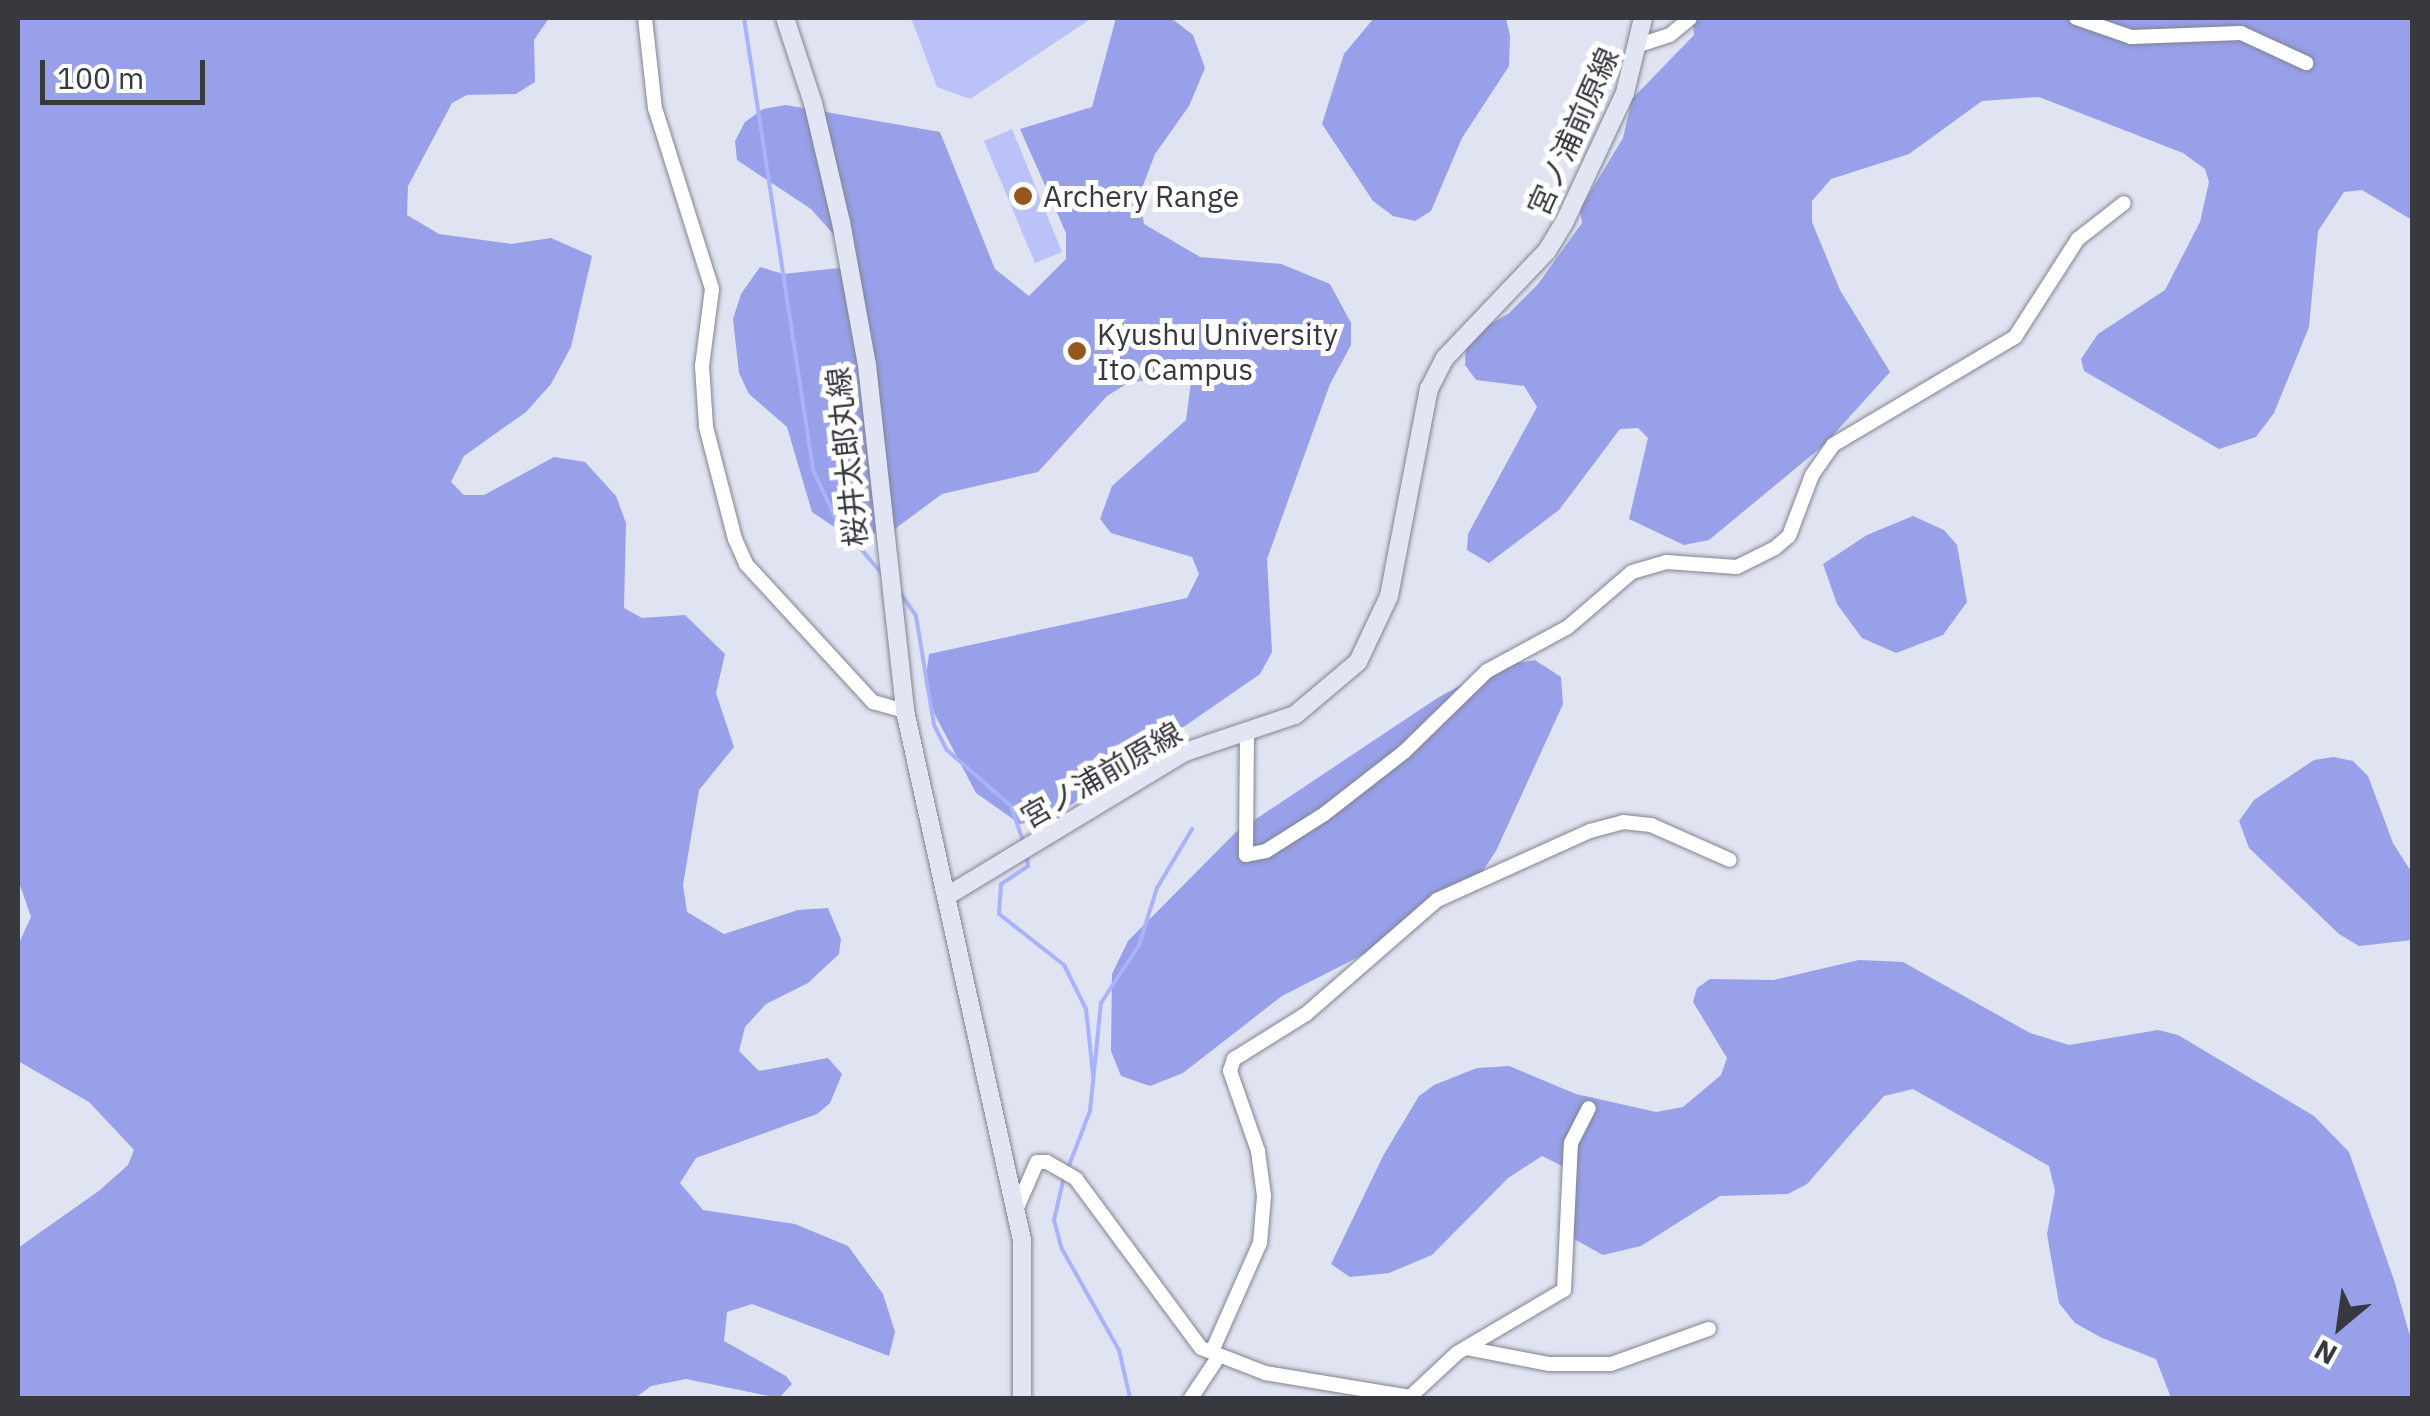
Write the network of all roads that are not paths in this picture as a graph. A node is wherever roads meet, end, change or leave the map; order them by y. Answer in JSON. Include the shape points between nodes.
{"nodes":[{"id":1,"x":645,"y":18,"type":"edge"},
{"id":2,"x":785,"y":18,"type":"edge"},
{"id":3,"x":1644,"y":18,"type":"edge"},
{"id":4,"x":1690,"y":18,"type":"edge"},
{"id":5,"x":2076,"y":18,"type":"edge"},
{"id":6,"x":1642,"y":44,"type":"junction"},
{"id":7,"x":2306,"y":63,"type":"dead end"},
{"id":8,"x":2124,"y":203,"type":"dead end"},
{"id":9,"x":905,"y":712,"type":"junction"},
{"id":10,"x":1248,"y":734,"type":"junction"},
{"id":11,"x":1730,"y":860,"type":"dead end"},
{"id":12,"x":947,"y":896,"type":"junction"},
{"id":13,"x":1589,"y":1108,"type":"dead end"},
{"id":14,"x":1016,"y":1210,"type":"junction"},
{"id":15,"x":1710,"y":1330,"type":"dead end"},
{"id":16,"x":1466,"y":1348,"type":"junction"},
{"id":17,"x":1216,"y":1352,"type":"junction"},
{"id":18,"x":1022,"y":1398,"type":"edge"},
{"id":19,"x":1191,"y":1398,"type":"edge"},
{"id":20,"x":1395,"y":1398,"type":"edge"}],
"edges":[{"from":1,"to":9,"type":"street","via":[[655,108],[712,289],[702,366],[706,427],[735,540],[746,564],[873,702]]},
{"from":2,"to":9,"type":"main road","name":"桜井太郎丸線","via":[[814,103],[858,308]]},
{"from":3,"to":6,"type":"main road","name":"宮ノ浦前原線"},
{"from":4,"to":6,"type":"street","via":[[1670,35]]},
{"from":5,"to":7,"type":"street","via":[[2131,36],[2242,33]]},
{"from":6,"to":10,"type":"main road","name":"宮ノ浦前原線","via":[[1547,250],[1470,329],[1429,389],[1378,628],[1329,692]]},
{"from":8,"to":10,"type":"street","via":[[2078,239],[2015,337],[1832,446],[1812,475],[1795,525],[1776,548],[1737,567],[1666,562],[1632,572],[1568,627],[1486,671],[1404,752],[1323,815],[1266,851],[1246,854]]},
{"from":9,"to":12,"type":"main road","name":"桜井太郎丸線"},
{"from":10,"to":12,"type":"main road","name":"宮ノ浦前原線","via":[[1186,752]]},
{"from":11,"to":17,"type":"street","via":[[1636,822],[1590,831],[1437,900],[1306,1014],[1234,1060],[1230,1071],[1258,1150],[1264,1196],[1260,1243]]},
{"from":12,"to":14,"type":"main road"},
{"from":13,"to":16,"type":"street","via":[[1571,1143],[1564,1290]]},
{"from":14,"to":17,"type":"street","via":[[1037,1162],[1076,1179],[1201,1348]]},
{"from":14,"to":18,"type":"main road","via":[[1022,1240]]},
{"from":15,"to":16,"type":"street","via":[[1611,1364],[1549,1364]]},
{"from":16,"to":20,"type":"street","via":[[1417,1394]]},
{"from":17,"to":19,"type":"street"},
{"from":17,"to":20,"type":"street","via":[[1265,1374],[1321,1378]]}]}
